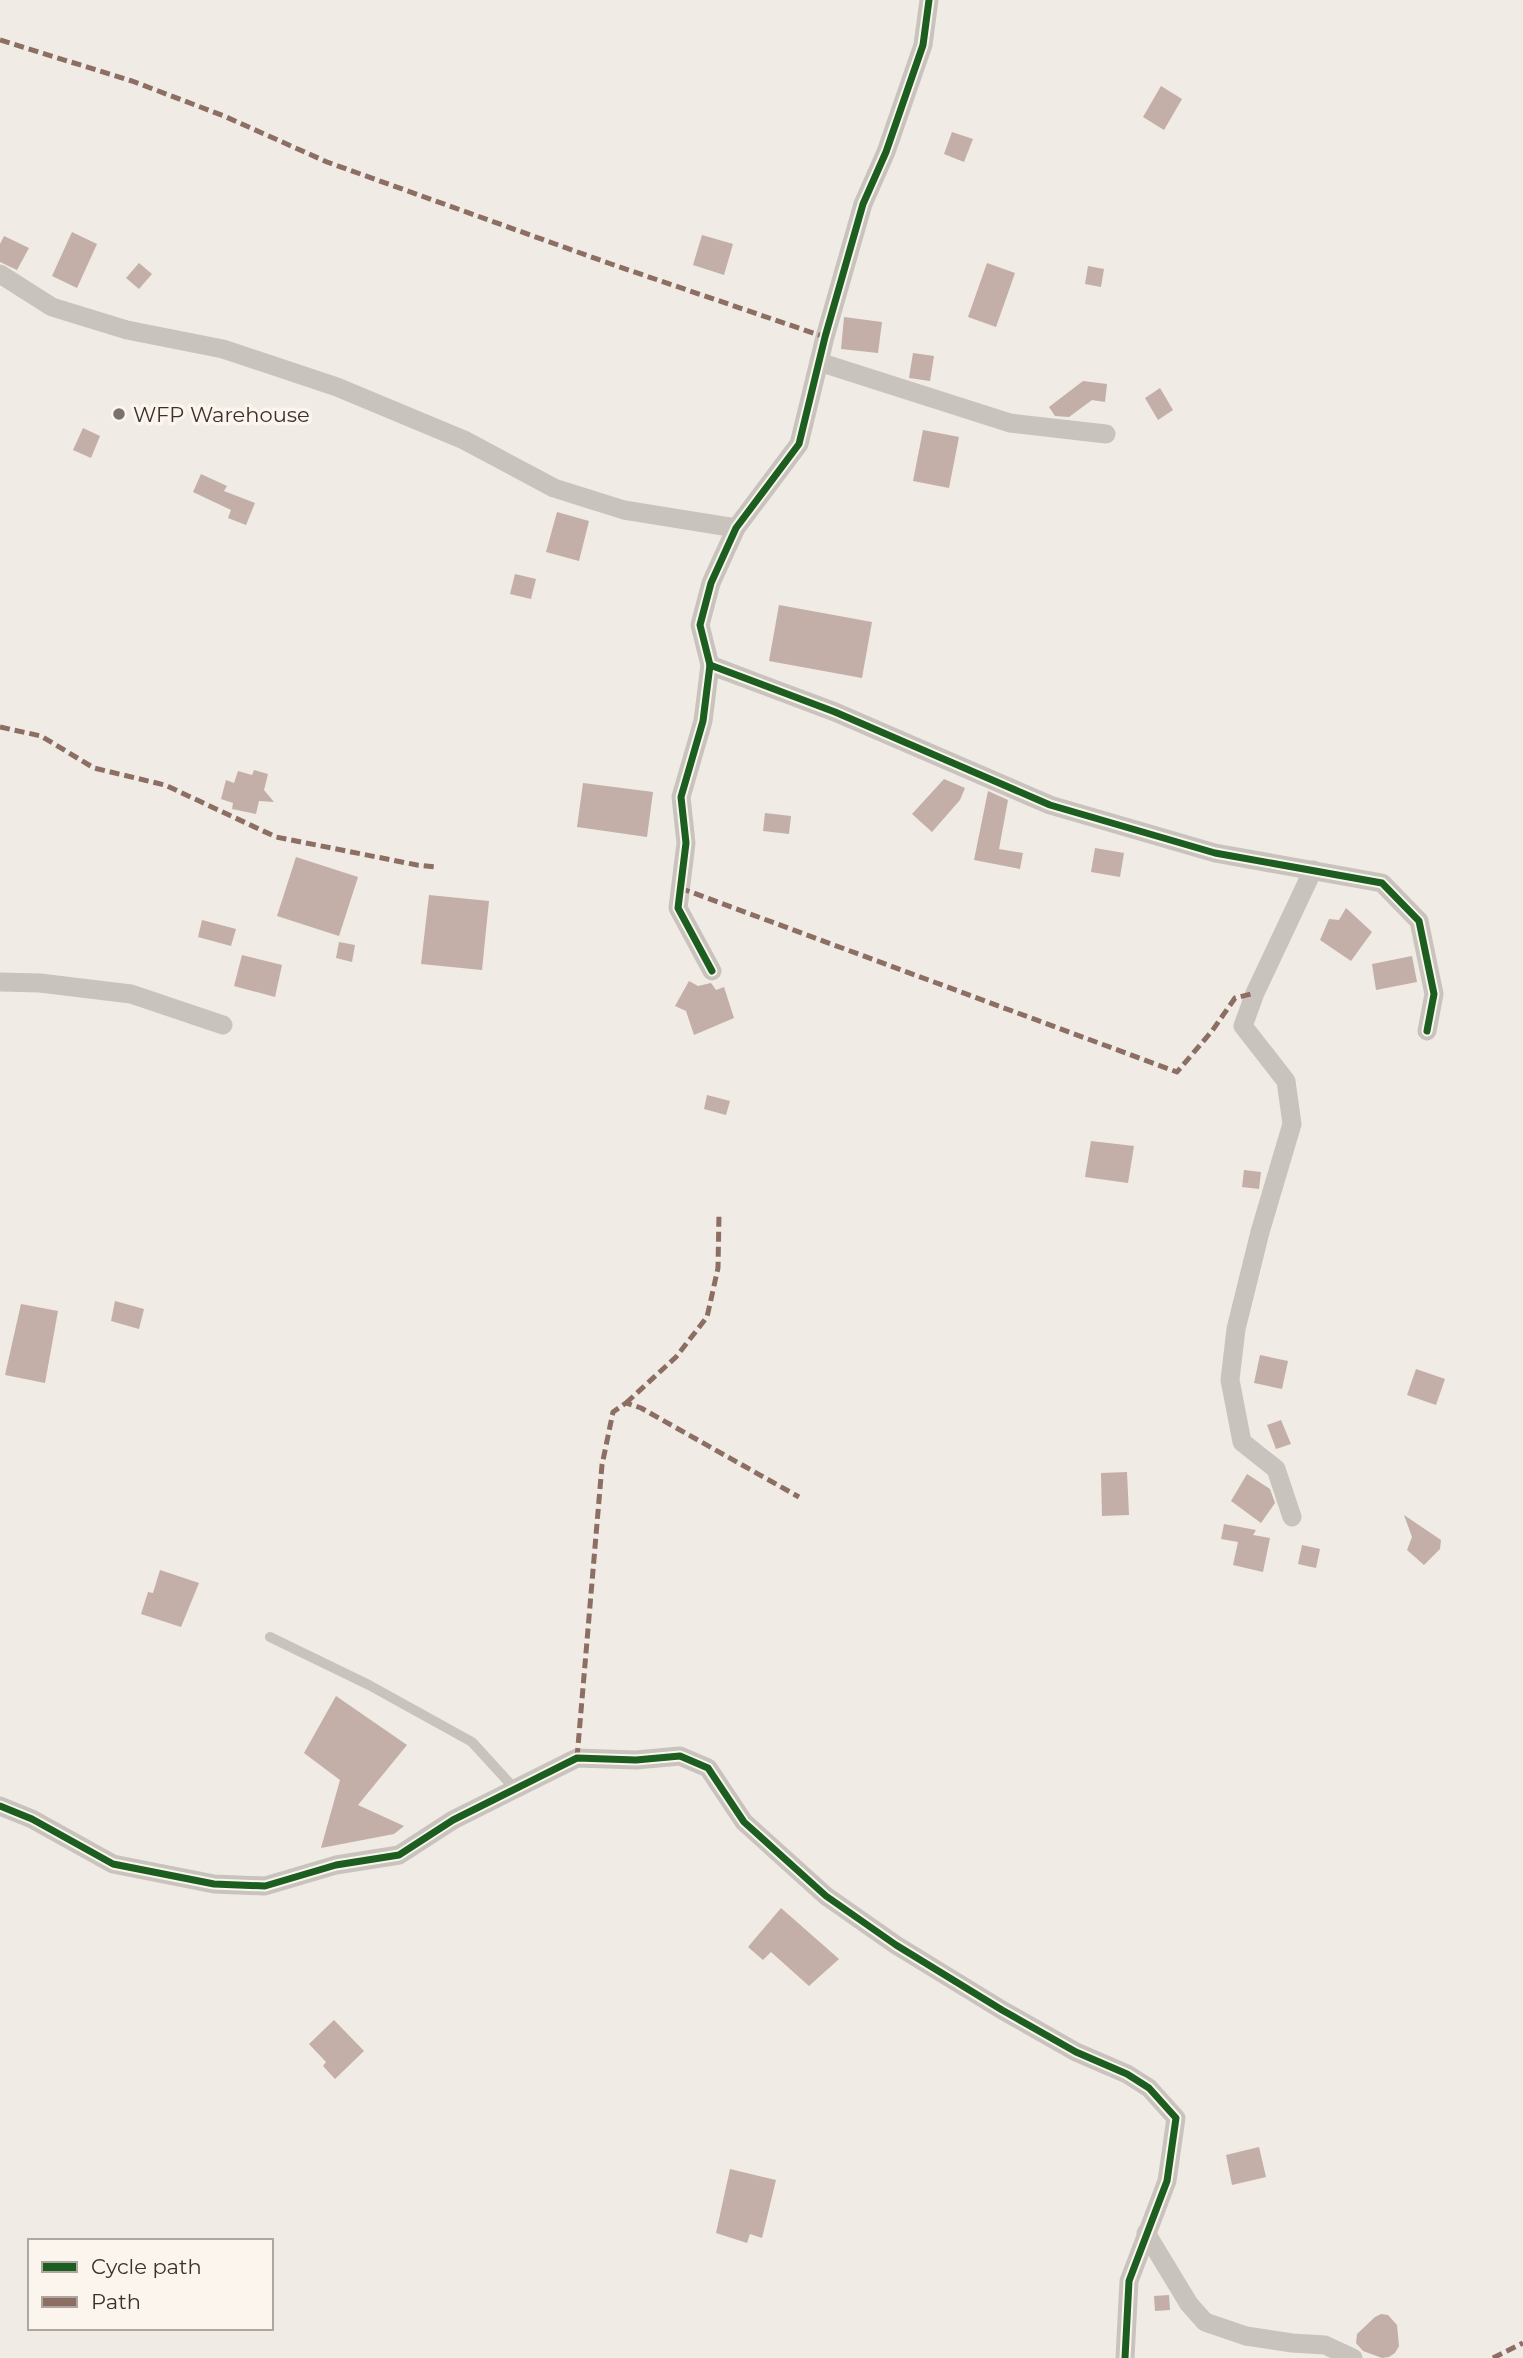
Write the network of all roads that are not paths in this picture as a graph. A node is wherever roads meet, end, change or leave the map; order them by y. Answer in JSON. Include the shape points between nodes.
{"nodes":[{"id":1,"x":929,"y":0,"type":"edge"},
{"id":2,"x":0,"y":274,"type":"edge"},
{"id":3,"x":820,"y":362,"type":"junction"},
{"id":4,"x":1106,"y":434,"type":"dead end"},
{"id":5,"x":736,"y":528,"type":"junction"},
{"id":6,"x":710,"y":665,"type":"junction"},
{"id":7,"x":1313,"y":870,"type":"junction"},
{"id":8,"x":712,"y":971,"type":"dead end"},
{"id":9,"x":0,"y":982,"type":"edge"},
{"id":10,"x":223,"y":1025,"type":"dead end"},
{"id":11,"x":1427,"y":1031,"type":"dead end"},
{"id":12,"x":1292,"y":1517,"type":"dead end"},
{"id":13,"x":270,"y":1637,"type":"dead end"},
{"id":14,"x":515,"y":1789,"type":"junction"},
{"id":15,"x":0,"y":1806,"type":"edge"},
{"id":16,"x":1146,"y":2233,"type":"junction"},
{"id":17,"x":1125,"y":2358,"type":"edge"},
{"id":18,"x":1353,"y":2358,"type":"edge"}],
"edges":[{"from":1,"to":3,"type":"street","via":[[923,45],[863,204]]},
{"from":2,"to":5,"type":"street","via":[[52,307],[127,330],[223,349],[337,387],[464,440],[554,488],[624,510]]},
{"from":3,"to":4,"type":"street","via":[[1010,423]]},
{"from":3,"to":5,"type":"street","via":[[799,444]]},
{"from":5,"to":6,"type":"street","via":[[711,583],[701,625]]},
{"from":6,"to":7,"type":"street","via":[[835,712],[1050,805],[1215,853]]},
{"from":6,"to":8,"type":"street","via":[[703,721],[681,797],[686,844],[678,908]]},
{"from":7,"to":11,"type":"street","via":[[1382,883],[1419,921],[1434,995]]},
{"from":7,"to":12,"type":"street","via":[[1243,1026],[1286,1080],[1292,1124],[1236,1329],[1230,1380],[1241,1442],[1276,1469]]},
{"from":9,"to":10,"type":"street","via":[[131,994]]},
{"from":13,"to":14,"type":"lane","via":[[472,1742]]},
{"from":14,"to":15,"type":"street","via":[[453,1820],[399,1855],[336,1865],[265,1886],[214,1884],[113,1864]]},
{"from":14,"to":16,"type":"street","via":[[577,1758],[680,1756],[708,1768],[744,1822],[826,1896],[1003,2010],[1149,2088],[1177,2118],[1167,2181]]},
{"from":16,"to":17,"type":"street","via":[[1129,2281]]},
{"from":16,"to":18,"type":"street","via":[[1205,2322],[1246,2336],[1325,2345]]}]}
